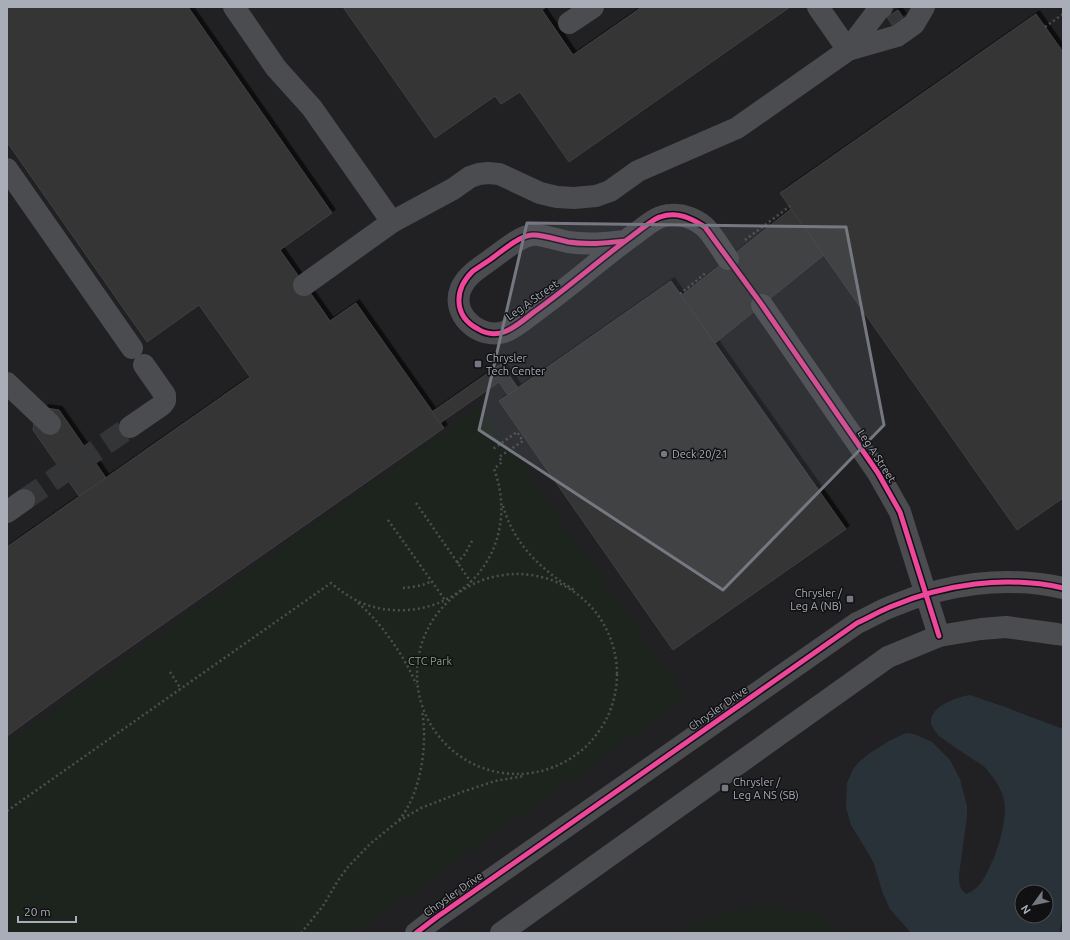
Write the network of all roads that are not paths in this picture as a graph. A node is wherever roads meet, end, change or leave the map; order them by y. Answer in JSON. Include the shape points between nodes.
{"nodes":[{"id":1,"x":234,"y":7,"type":"edge"},
{"id":2,"x":593,"y":7,"type":"edge"},
{"id":3,"x":818,"y":7,"type":"edge"},
{"id":4,"x":882,"y":7,"type":"edge"},
{"id":5,"x":924,"y":7,"type":"edge"},
{"id":6,"x":569,"y":23,"type":"dead end"},
{"id":7,"x":848,"y":50,"type":"junction"},
{"id":8,"x":7,"y":169,"type":"edge"},
{"id":9,"x":392,"y":222,"type":"junction"},
{"id":10,"x":625,"y":241,"type":"junction"},
{"id":11,"x":728,"y":259,"type":"tunnel mouth"},
{"id":12,"x":304,"y":285,"type":"dead end"},
{"id":13,"x":762,"y":305,"type":"tunnel mouth"},
{"id":14,"x":7,"y":383,"type":"edge"},
{"id":15,"x":50,"y":424,"type":"dead end"},
{"id":16,"x":130,"y":427,"type":"tunnel mouth"},
{"id":17,"x":1063,"y":588,"type":"edge"},
{"id":18,"x":926,"y":594,"type":"junction"},
{"id":19,"x":1063,"y":635,"type":"edge"},
{"id":20,"x":939,"y":636,"type":"junction"},
{"id":21,"x":416,"y":933,"type":"edge"},
{"id":22,"x":501,"y":933,"type":"edge"}],
"edges":[{"from":1,"to":9,"type":"street","via":[[276,68],[312,108]]},
{"from":2,"to":6,"type":"street"},
{"from":3,"to":7,"type":"street"},
{"from":4,"to":7,"type":"street"},
{"from":5,"to":7,"type":"street","via":[[914,24],[897,36]]},
{"from":7,"to":9,"type":"street","via":[[737,128],[638,171],[610,191],[596,196],[557,197],[540,193],[499,174],[479,174],[470,176]]},
{"from":8,"to":16,"type":"street","via":[[165,395],[162,405]]},
{"from":9,"to":12,"type":"street"},
{"from":10,"to":10,"type":"street","name":"Leg A Street","via":[[587,244],[533,235],[520,239],[474,271],[465,281],[460,290],[460,310],[465,319],[482,332],[503,332],[558,296]]},
{"from":10,"to":11,"type":"street","name":"Leg A Street","via":[[659,217],[684,216],[705,227]]},
{"from":13,"to":18,"type":"street","name":"Leg A Street","via":[[878,473],[900,512]]},
{"from":14,"to":15,"type":"street"},
{"from":17,"to":18,"type":"street","name":"Chrysler Drive","via":[[1001,581],[969,584]]},
{"from":18,"to":20,"type":"street","name":"Leg A Street"},
{"from":18,"to":21,"type":"street","name":"Chrysler Drive","via":[[857,623]]},
{"from":19,"to":20,"type":"street","via":[[1006,627]]},
{"from":20,"to":22,"type":"street","via":[[888,657]]}]}
